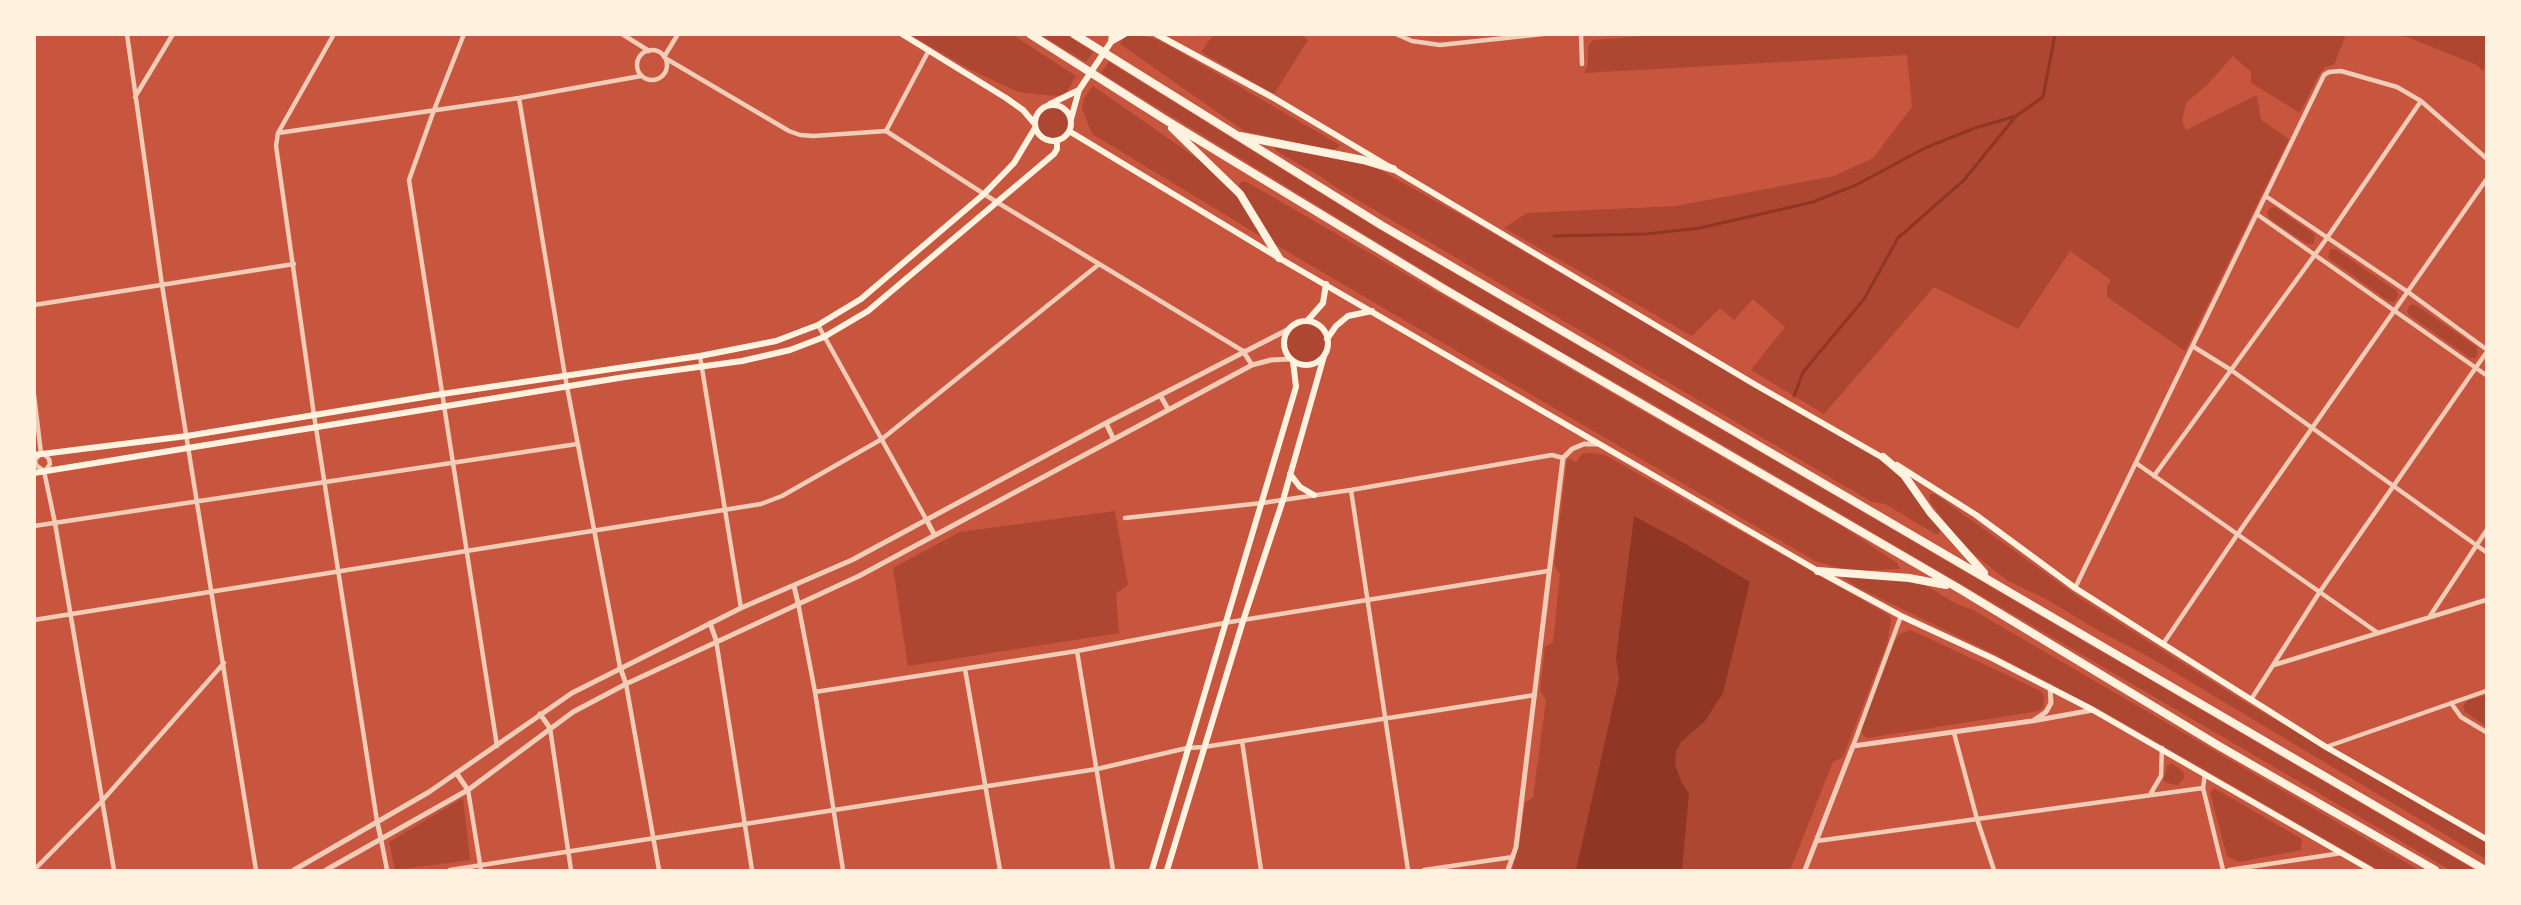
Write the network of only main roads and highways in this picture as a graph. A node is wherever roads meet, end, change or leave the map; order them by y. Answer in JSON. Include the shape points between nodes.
{"nodes":[{"id":1,"x":902,"y":34,"type":"edge"},
{"id":2,"x":1030,"y":34,"type":"edge"},
{"id":3,"x":1074,"y":34,"type":"edge"},
{"id":4,"x":1125,"y":34,"type":"edge"},
{"id":5,"x":1156,"y":34,"type":"edge"},
{"id":6,"x":1110,"y":41,"type":"edge"},
{"id":7,"x":1080,"y":89,"type":"junction"},
{"id":8,"x":1050,"y":105,"type":"junction"},
{"id":9,"x":1071,"y":119,"type":"junction"},
{"id":10,"x":1164,"y":119,"type":"junction"},
{"id":11,"x":1034,"y":126,"type":"junction"},
{"id":12,"x":1069,"y":131,"type":"junction"},
{"id":13,"x":1234,"y":135,"type":"junction"},
{"id":14,"x":1057,"y":141,"type":"junction"},
{"id":15,"x":1393,"y":169,"type":"junction"},
{"id":16,"x":952,"y":221,"type":"junction"},
{"id":17,"x":960,"y":232,"type":"junction"},
{"id":18,"x":1279,"y":258,"type":"junction"},
{"id":19,"x":902,"y":264,"type":"junction"},
{"id":20,"x":910,"y":274,"type":"junction"},
{"id":21,"x":1326,"y":284,"type":"junction"},
{"id":22,"x":1372,"y":311,"type":"junction"},
{"id":23,"x":1307,"y":321,"type":"junction"},
{"id":24,"x":1328,"y":339,"type":"junction"},
{"id":25,"x":1324,"y":356,"type":"junction"},
{"id":26,"x":1291,"y":360,"type":"junction"},
{"id":27,"x":652,"y":363,"type":"junction"},
{"id":28,"x":653,"y":373,"type":"junction"},
{"id":29,"x":146,"y":441,"type":"junction"},
{"id":30,"x":97,"y":447,"type":"junction"},
{"id":31,"x":38,"y":454,"type":"edge"},
{"id":32,"x":148,"y":456,"type":"junction"},
{"id":33,"x":1883,"y":457,"type":"junction"},
{"id":34,"x":100,"y":463,"type":"junction"},
{"id":35,"x":34,"y":473,"type":"edge"},
{"id":36,"x":1290,"y":474,"type":"junction"},
{"id":37,"x":1314,"y":495,"type":"road end"},
{"id":38,"x":1818,"y":572,"type":"junction"},
{"id":39,"x":1993,"y":582,"type":"junction"},
{"id":40,"x":1958,"y":588,"type":"junction"},
{"id":41,"x":2487,"y":839,"type":"edge"},
{"id":42,"x":1152,"y":870,"type":"edge"},
{"id":43,"x":1167,"y":870,"type":"edge"},
{"id":44,"x":2371,"y":870,"type":"edge"},
{"id":45,"x":2435,"y":870,"type":"edge"},
{"id":46,"x":2485,"y":870,"type":"edge"}],
"edges":[{"from":1,"to":11,"type":"main road","via":[[1006,98],[1023,110]]},
{"from":2,"to":10,"type":"highway"},
{"from":3,"to":13,"type":"highway"},
{"from":4,"to":6,"type":"main road"},
{"from":5,"to":15,"type":"main road"},
{"from":6,"to":7,"type":"main road"},
{"from":7,"to":8,"type":"main road"},
{"from":7,"to":9,"type":"main road"},
{"from":8,"to":9,"type":"main road","via":[[1066,110]]},
{"from":8,"to":11,"type":"main road","via":[[1040,109]]},
{"from":9,"to":12,"type":"main road"},
{"from":10,"to":18,"type":"highway","via":[[1240,194]]},
{"from":10,"to":40,"type":"highway","via":[[1444,289]]},
{"from":11,"to":14,"type":"main road","via":[[1043,139]]},
{"from":11,"to":16,"type":"main road","via":[[1014,163]]},
{"from":12,"to":14,"type":"main road"},
{"from":12,"to":18,"type":"main road"},
{"from":13,"to":15,"type":"highway"},
{"from":13,"to":39,"type":"highway"},
{"from":14,"to":17,"type":"main road","via":[[1054,154]]},
{"from":15,"to":33,"type":"main road"},
{"from":16,"to":17,"type":"main road"},
{"from":16,"to":19,"type":"main road"},
{"from":17,"to":20,"type":"main road"},
{"from":18,"to":21,"type":"main road"},
{"from":19,"to":20,"type":"main road"},
{"from":19,"to":27,"type":"main road","via":[[861,299],[818,325],[776,341]]},
{"from":20,"to":28,"type":"main road","via":[[868,311],[824,337],[742,361]]},
{"from":21,"to":22,"type":"main road"},
{"from":21,"to":23,"type":"main road","via":[[1323,303]]},
{"from":22,"to":24,"type":"main road","via":[[1348,316]]},
{"from":22,"to":38,"type":"main road"},
{"from":23,"to":24,"type":"main road","via":[[1318,325]]},
{"from":23,"to":26,"type":"main road","via":[[1294,324],[1284,340]]},
{"from":24,"to":25,"type":"main road"},
{"from":25,"to":26,"type":"main road","via":[[1313,364]]},
{"from":25,"to":36,"type":"main road"},
{"from":26,"to":42,"type":"main road","via":[[1296,387]]},
{"from":27,"to":28,"type":"main road"},
{"from":27,"to":29,"type":"main road"},
{"from":28,"to":32,"type":"main road"},
{"from":29,"to":30,"type":"main road"},
{"from":29,"to":32,"type":"main road"},
{"from":30,"to":31,"type":"main road"},
{"from":30,"to":34,"type":"main road"},
{"from":32,"to":34,"type":"main road"},
{"from":33,"to":39,"type":"highway","via":[[1904,475],[1958,546]]},
{"from":33,"to":41,"type":"main road","via":[[1976,515],[2075,588],[2163,644],[2326,747]]},
{"from":34,"to":35,"type":"main road"},
{"from":36,"to":37,"type":"main road","via":[[1300,487]]},
{"from":36,"to":43,"type":"main road"},
{"from":38,"to":40,"type":"highway","via":[[1909,578]]},
{"from":38,"to":44,"type":"main road","via":[[2093,710]]},
{"from":39,"to":46,"type":"highway"},
{"from":40,"to":45,"type":"highway","via":[[2219,746]]}]}
